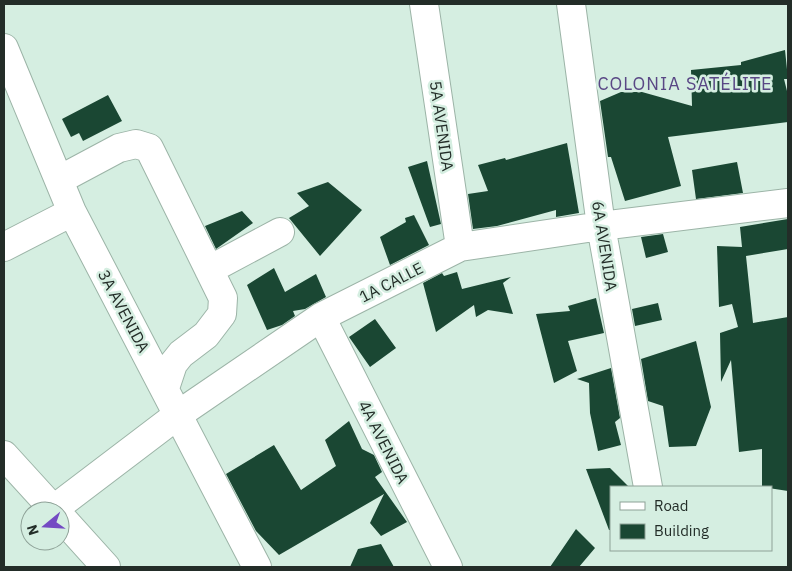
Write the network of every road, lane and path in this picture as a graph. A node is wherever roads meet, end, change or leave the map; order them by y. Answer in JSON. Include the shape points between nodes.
{"nodes":[{"id":1,"x":424,"y":4,"type":"edge"},
{"id":2,"x":571,"y":4,"type":"edge"},
{"id":3,"x":4,"y":48,"type":"edge"},
{"id":4,"x":59,"y":180,"type":"junction"},
{"id":5,"x":788,"y":203,"type":"edge"},
{"id":6,"x":72,"y":212,"type":"junction"},
{"id":7,"x":601,"y":226,"type":"junction"},
{"id":8,"x":280,"y":232,"type":"dead end"},
{"id":9,"x":4,"y":247,"type":"edge"},
{"id":10,"x":460,"y":247,"type":"junction"},
{"id":11,"x":210,"y":270,"type":"junction"},
{"id":12,"x":321,"y":317,"type":"junction"},
{"id":13,"x":165,"y":388,"type":"junction"},
{"id":14,"x":179,"y":414,"type":"junction"},
{"id":15,"x":4,"y":455,"type":"edge"},
{"id":16,"x":648,"y":486,"type":"edge"},
{"id":17,"x":46,"y":501,"type":"edge"},
{"id":18,"x":70,"y":501,"type":"edge"},
{"id":19,"x":70,"y":527,"type":"edge"},
{"id":20,"x":106,"y":567,"type":"edge"},
{"id":21,"x":257,"y":567,"type":"edge"},
{"id":22,"x":448,"y":567,"type":"edge"}],
"edges":[{"from":1,"to":10,"type":"street","name":"5A AVENIDA"},
{"from":2,"to":7,"type":"street","name":"6A AVENIDA"},
{"from":3,"to":4,"type":"street","name":"3A AVENIDA"},
{"from":4,"to":6,"type":"street","name":"3A AVENIDA"},
{"from":4,"to":11,"type":"street","via":[[120,148],[136,144],[150,148]]},
{"from":5,"to":7,"type":"street","name":"1A CALLE"},
{"from":6,"to":9,"type":"street"},
{"from":6,"to":13,"type":"street","name":"3A AVENIDA"},
{"from":7,"to":10,"type":"street","name":"1A CALLE"},
{"from":7,"to":16,"type":"street","name":"6A AVENIDA"},
{"from":8,"to":11,"type":"street"},
{"from":10,"to":12,"type":"street","name":"1A CALLE"},
{"from":11,"to":13,"type":"street","via":[[223,298],[222,314],[206,335],[173,364]]},
{"from":12,"to":14,"type":"street","name":"1A CALLE"},
{"from":12,"to":22,"type":"street","name":"4A AVENIDA"},
{"from":13,"to":14,"type":"street","name":"3A AVENIDA"},
{"from":14,"to":18,"type":"street","name":"1A CALLE"},
{"from":14,"to":21,"type":"street","name":"3A AVENIDA"},
{"from":15,"to":17,"type":"street"},
{"from":19,"to":20,"type":"street"}]}
